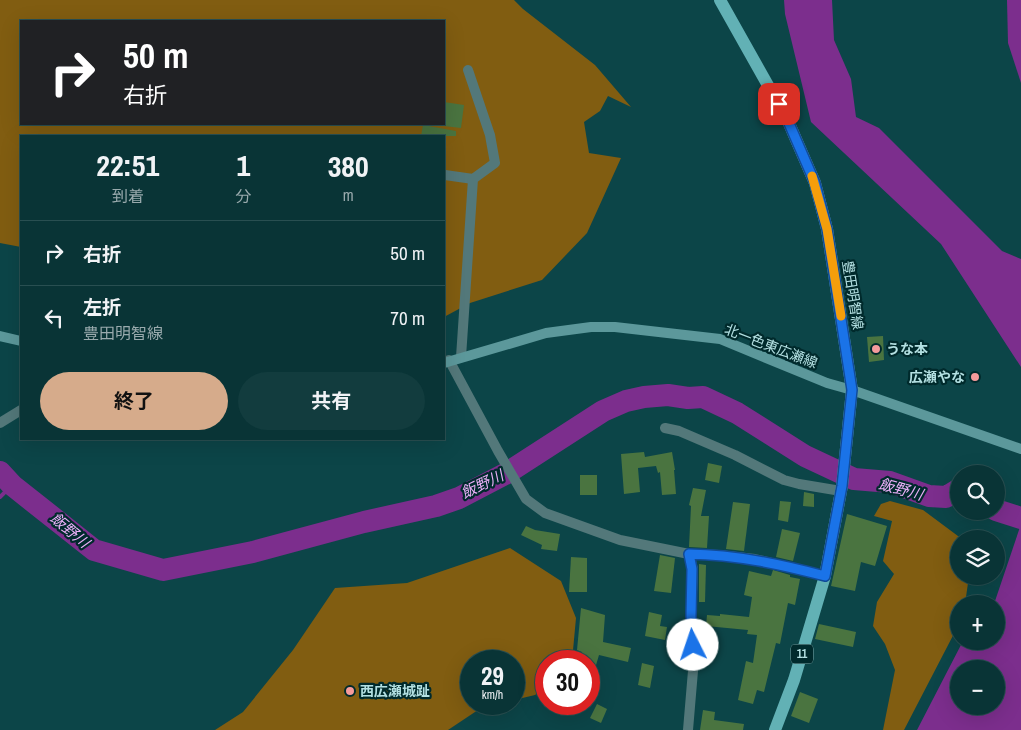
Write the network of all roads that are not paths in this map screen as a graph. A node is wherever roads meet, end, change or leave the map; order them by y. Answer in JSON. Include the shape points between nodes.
{"nodes":[{"id":1,"x":720,"y":0,"type":"edge"},
{"id":2,"x":468,"y":70,"type":"dead end"},
{"id":3,"x":445,"y":175,"type":"dead end"},
{"id":4,"x":473,"y":179,"type":"junction"},
{"id":5,"x":0,"y":336,"type":"edge"},
{"id":6,"x":20,"y":341,"type":"edge"},
{"id":7,"x":462,"y":357,"type":"junction"},
{"id":8,"x":446,"y":362,"type":"edge"},
{"id":9,"x":852,"y":390,"type":"junction"},
{"id":10,"x":16,"y":412,"type":"edge"},
{"id":11,"x":0,"y":423,"type":"edge"},
{"id":12,"x":665,"y":428,"type":"dead end"},
{"id":13,"x":1021,"y":450,"type":"edge"},
{"id":14,"x":841,"y":488,"type":"junction"},
{"id":15,"x":689,"y":554,"type":"junction"},
{"id":16,"x":825,"y":576,"type":"junction"},
{"id":17,"x":688,"y":730,"type":"edge"},
{"id":18,"x":775,"y":730,"type":"edge"}],
"edges":[{"from":1,"to":9,"type":"main road","name":"豊田明智線","number":"11","via":[[788,121],[815,183],[827,229]]},
{"from":2,"to":4,"type":"street","via":[[490,135],[495,163]]},
{"from":3,"to":4,"type":"street"},
{"from":4,"to":7,"type":"street"},
{"from":5,"to":6,"type":"main road"},
{"from":7,"to":8,"type":"main road","name":"北一色東広瀬線"},
{"from":7,"to":9,"type":"main road","name":"北一色東広瀬線","via":[[546,334],[615,327],[720,339]]},
{"from":8,"to":15,"type":"street","via":[[526,499],[553,517],[620,540]]},
{"from":9,"to":13,"type":"main road","name":"北一色東広瀬線"},
{"from":9,"to":14,"type":"main road","name":"豊田明智線","number":"11"},
{"from":10,"to":11,"type":"street"},
{"from":12,"to":14,"type":"street","via":[[679,430],[784,480]]},
{"from":14,"to":16,"type":"main road","name":"豊田明智線","number":"11"},
{"from":15,"to":16,"type":"street","via":[[755,559]]},
{"from":15,"to":17,"type":"street","via":[[694,659]]},
{"from":16,"to":18,"type":"main road","name":"豊田明智線","number":"11","via":[[794,680]]}]}
